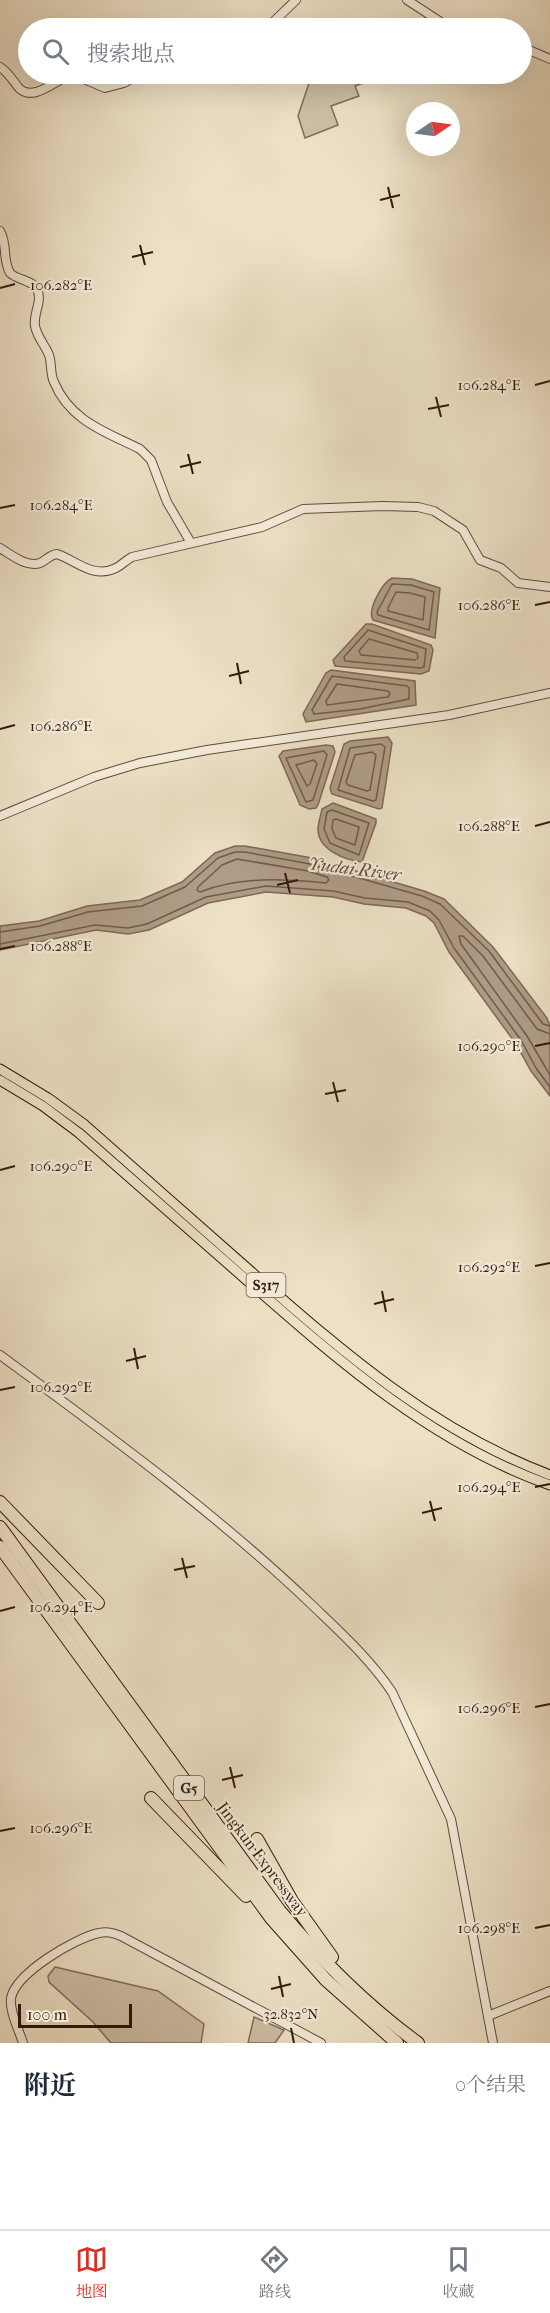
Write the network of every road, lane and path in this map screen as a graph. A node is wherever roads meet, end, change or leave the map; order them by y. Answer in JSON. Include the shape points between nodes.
{"nodes":[{"id":1,"x":296,"y":0,"type":"edge"},
{"id":2,"x":407,"y":0,"type":"edge"},
{"id":3,"x":277,"y":18,"type":"edge"},
{"id":4,"x":435,"y":18,"type":"edge"},
{"id":5,"x":532,"y":51,"type":"edge"},
{"id":6,"x":550,"y":59,"type":"edge"},
{"id":7,"x":0,"y":67,"type":"edge"},
{"id":8,"x":53,"y":84,"type":"edge"},
{"id":9,"x":96,"y":84,"type":"edge"},
{"id":10,"x":120,"y":84,"type":"edge"},
{"id":11,"x":0,"y":231,"type":"edge"},
{"id":12,"x":191,"y":543,"type":"junction"},
{"id":13,"x":0,"y":548,"type":"edge"},
{"id":14,"x":550,"y":586,"type":"edge"},
{"id":15,"x":550,"y":693,"type":"edge"},
{"id":16,"x":0,"y":816,"type":"edge"},
{"id":17,"x":0,"y":1069,"type":"edge"},
{"id":18,"x":0,"y":1080,"type":"edge"},
{"id":19,"x":0,"y":1355,"type":"edge"},
{"id":20,"x":550,"y":1475,"type":"edge"},
{"id":21,"x":550,"y":1485,"type":"edge"},
{"id":22,"x":0,"y":1502,"type":"edge"},
{"id":23,"x":0,"y":1527,"type":"edge"},
{"id":24,"x":0,"y":1548,"type":"edge"},
{"id":25,"x":98,"y":1603,"type":"dead end"},
{"id":26,"x":151,"y":1798,"type":"dead end"},
{"id":27,"x":256,"y":1839,"type":"dead end"},
{"id":28,"x":275,"y":1923,"type":"junction"},
{"id":29,"x":550,"y":1991,"type":"edge"},
{"id":30,"x":488,"y":2016,"type":"junction"},
{"id":31,"x":384,"y":2017,"type":"junction"},
{"id":32,"x":23,"y":2043,"type":"edge"},
{"id":33,"x":321,"y":2043,"type":"edge"},
{"id":34,"x":397,"y":2043,"type":"edge"},
{"id":35,"x":418,"y":2043,"type":"edge"},
{"id":36,"x":493,"y":2043,"type":"edge"}],
"edges":[{"from":1,"to":3,"type":"street"},
{"from":2,"to":4,"type":"street"},
{"from":5,"to":6,"type":"street"},
{"from":7,"to":8,"type":"street","via":[[21,90],[30,93]]},
{"from":9,"to":10,"type":"street","via":[[105,88]]},
{"from":11,"to":12,"type":"street","via":[[10,273],[37,290],[36,328],[50,356],[57,389],[83,421],[148,456],[167,502]]},
{"from":12,"to":13,"type":"street","via":[[132,557],[104,572],[87,569],[57,554],[31,564]]},
{"from":12,"to":14,"type":"street","via":[[262,527],[303,509],[418,507],[456,524],[480,560],[501,568],[516,582]]},
{"from":15,"to":16,"type":"street","via":[[449,715],[140,763],[94,777]]},
{"from":17,"to":20,"type":"main road","number":"S317","via":[[85,1125],[377,1378],[483,1445]]},
{"from":18,"to":21,"type":"main road","number":"S317","via":[[79,1133],[366,1382],[462,1445]]},
{"from":19,"to":30,"type":"street","via":[[229,1530],[356,1647],[384,1679],[451,1819]]},
{"from":22,"to":25,"type":"highway"},
{"from":23,"to":31,"type":"highway","name":"Jingkun Expressway","number":"G5","via":[[280,1911],[334,1971]]},
{"from":24,"to":28,"type":"highway","name":"Jingkun Expressway","number":"G5"},
{"from":26,"to":28,"type":"highway"},
{"from":27,"to":31,"type":"highway","via":[[322,1947]]},
{"from":28,"to":34,"type":"highway","name":"Jingkun Expressway","number":"G5","via":[[326,1980]]},
{"from":29,"to":30,"type":"street"},
{"from":30,"to":36,"type":"street"},
{"from":31,"to":35,"type":"highway","name":"Jingkun Expressway","number":"G5"},
{"from":32,"to":33,"type":"street","via":[[11,1999],[23,1979],[55,1953],[86,1937],[109,1932]]}]}
